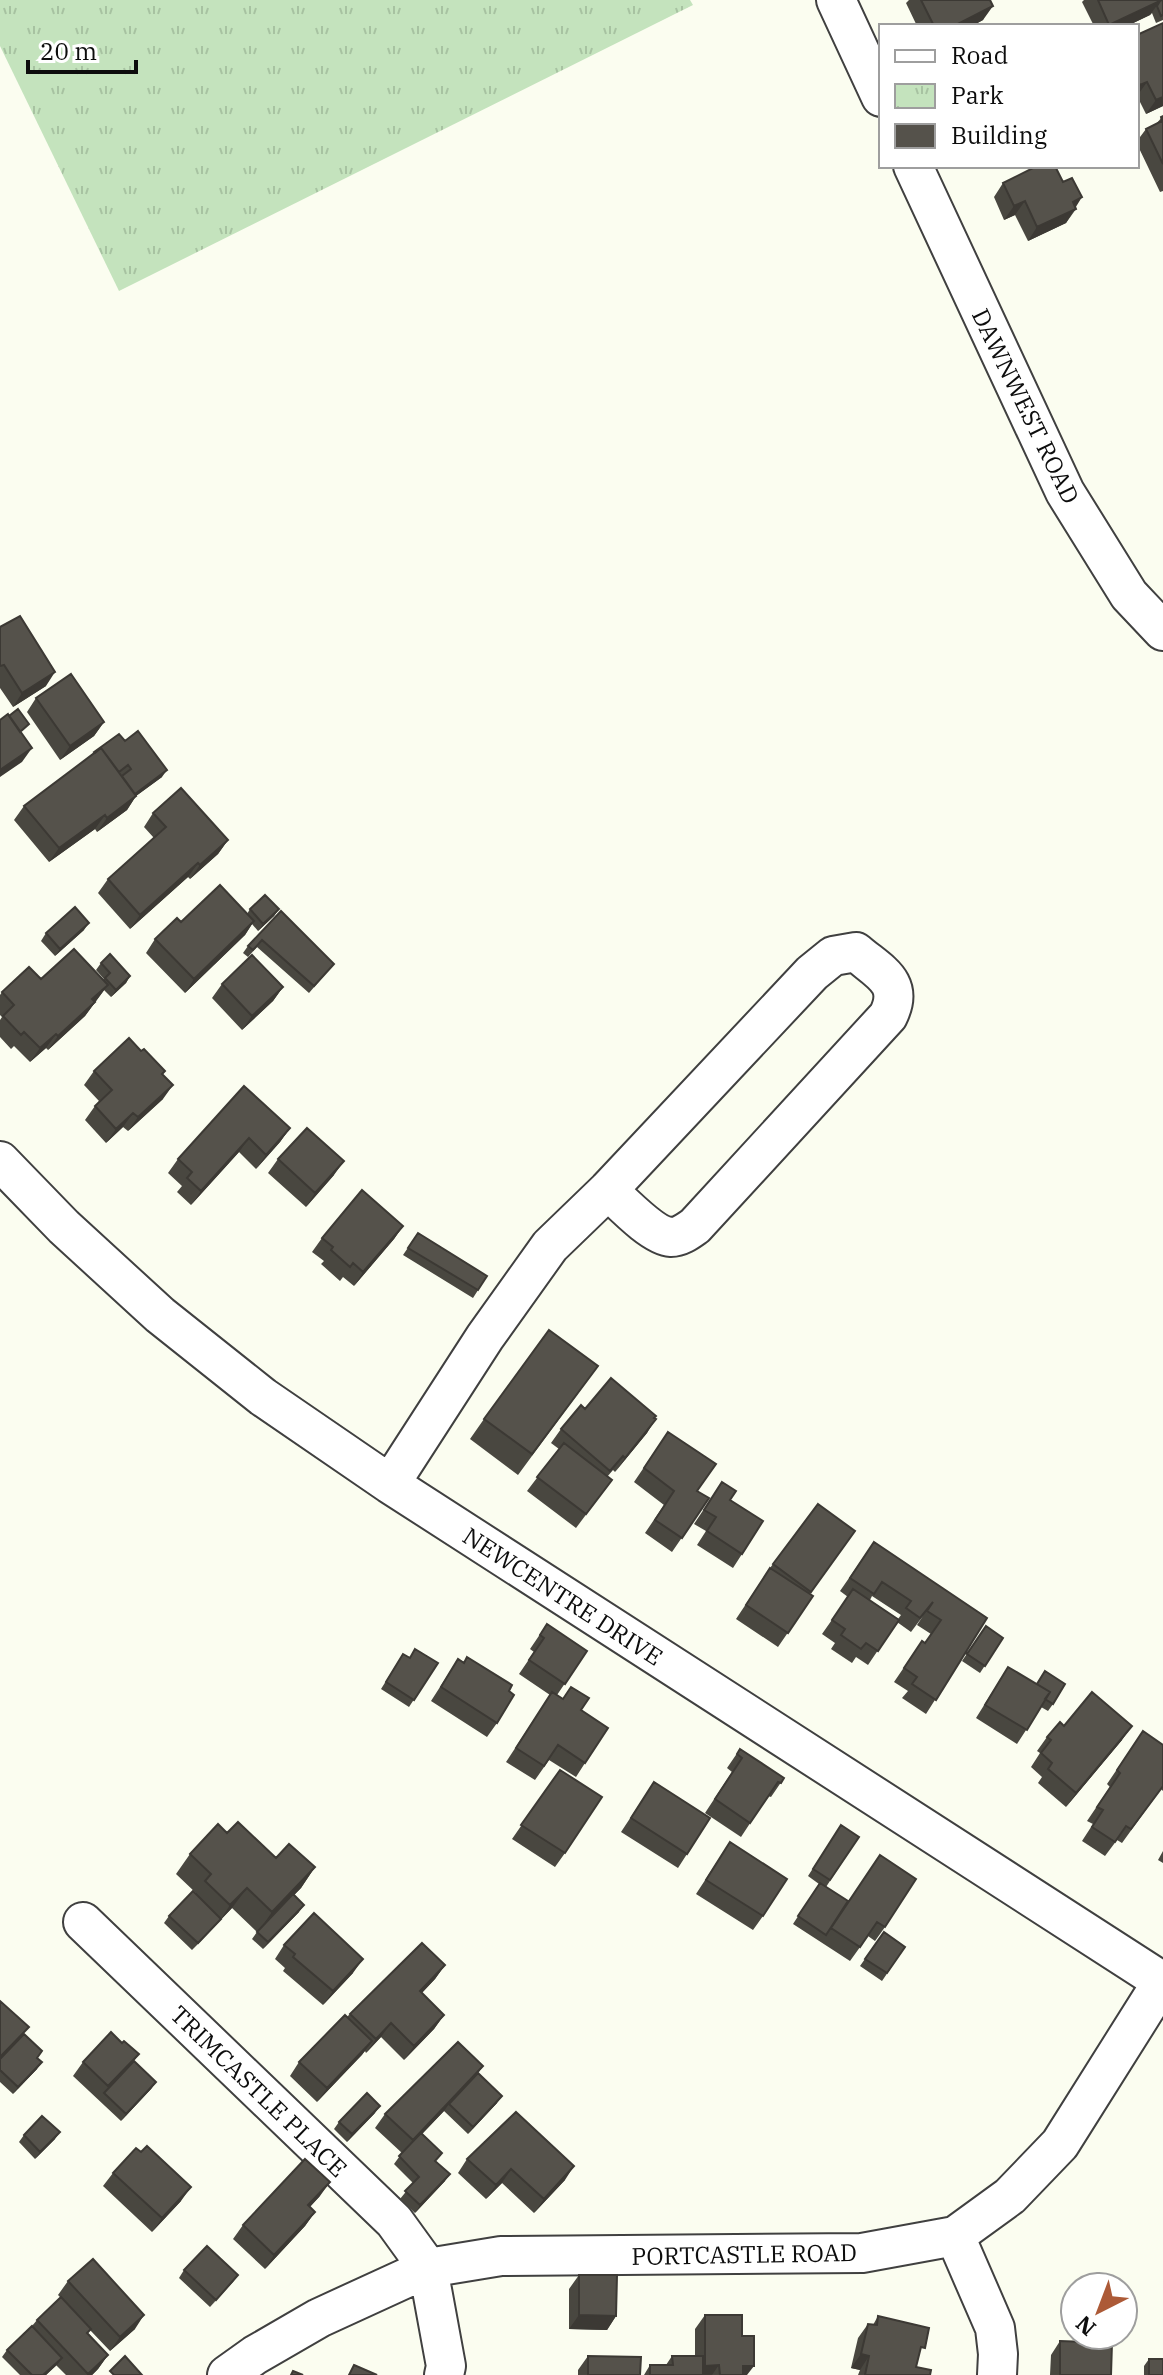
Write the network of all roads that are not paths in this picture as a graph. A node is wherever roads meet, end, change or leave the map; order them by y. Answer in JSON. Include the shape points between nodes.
{"nodes":[{"id":1,"x":836,"y":0,"type":"edge"},
{"id":2,"x":879,"y":93,"type":"edge"},
{"id":3,"x":914,"y":168,"type":"edge"},
{"id":4,"x":1163,"y":631,"type":"edge"},
{"id":5,"x":0,"y":1161,"type":"edge"},
{"id":6,"x":608,"y":1190,"type":"junction"},
{"id":7,"x":390,"y":1484,"type":"junction"},
{"id":8,"x":83,"y":1922,"type":"dead end"},
{"id":9,"x":1163,"y":1982,"type":"edge"},
{"id":10,"x":955,"y":2236,"type":"junction"},
{"id":11,"x":428,"y":2268,"type":"junction"},
{"id":12,"x":227,"y":2375,"type":"edge"},
{"id":13,"x":444,"y":2375,"type":"edge"},
{"id":14,"x":997,"y":2375,"type":"edge"}],
"edges":[{"from":1,"to":2,"type":"street"},
{"from":3,"to":4,"type":"street","name":"DAWNWEST ROAD","via":[[1065,492],[1129,595]]},
{"from":5,"to":7,"type":"street","name":"NEWCENTRE DRIVE","via":[[160,1315],[263,1397]]},
{"from":6,"to":6,"type":"street","via":[[827,960],[856,952],[891,982],[895,998],[888,1016],[695,1226],[682,1235],[658,1234]]},
{"from":6,"to":7,"type":"street","via":[[550,1246]]},
{"from":7,"to":9,"type":"street","name":"NEWCENTRE DRIVE"},
{"from":8,"to":11,"type":"street","name":"TRIMCASTLE PLACE","via":[[394,2221]]},
{"from":9,"to":10,"type":"street","name":"PORTCASTLE ROAD","via":[[1060,2144],[1010,2196]]},
{"from":10,"to":11,"type":"street","name":"PORTCASTLE ROAD","via":[[862,2253],[501,2256]]},
{"from":10,"to":14,"type":"street","via":[[995,2328]]},
{"from":11,"to":12,"type":"street","name":"PORTCASTLE ROAD","via":[[319,2318]]},
{"from":11,"to":13,"type":"street"}]}
